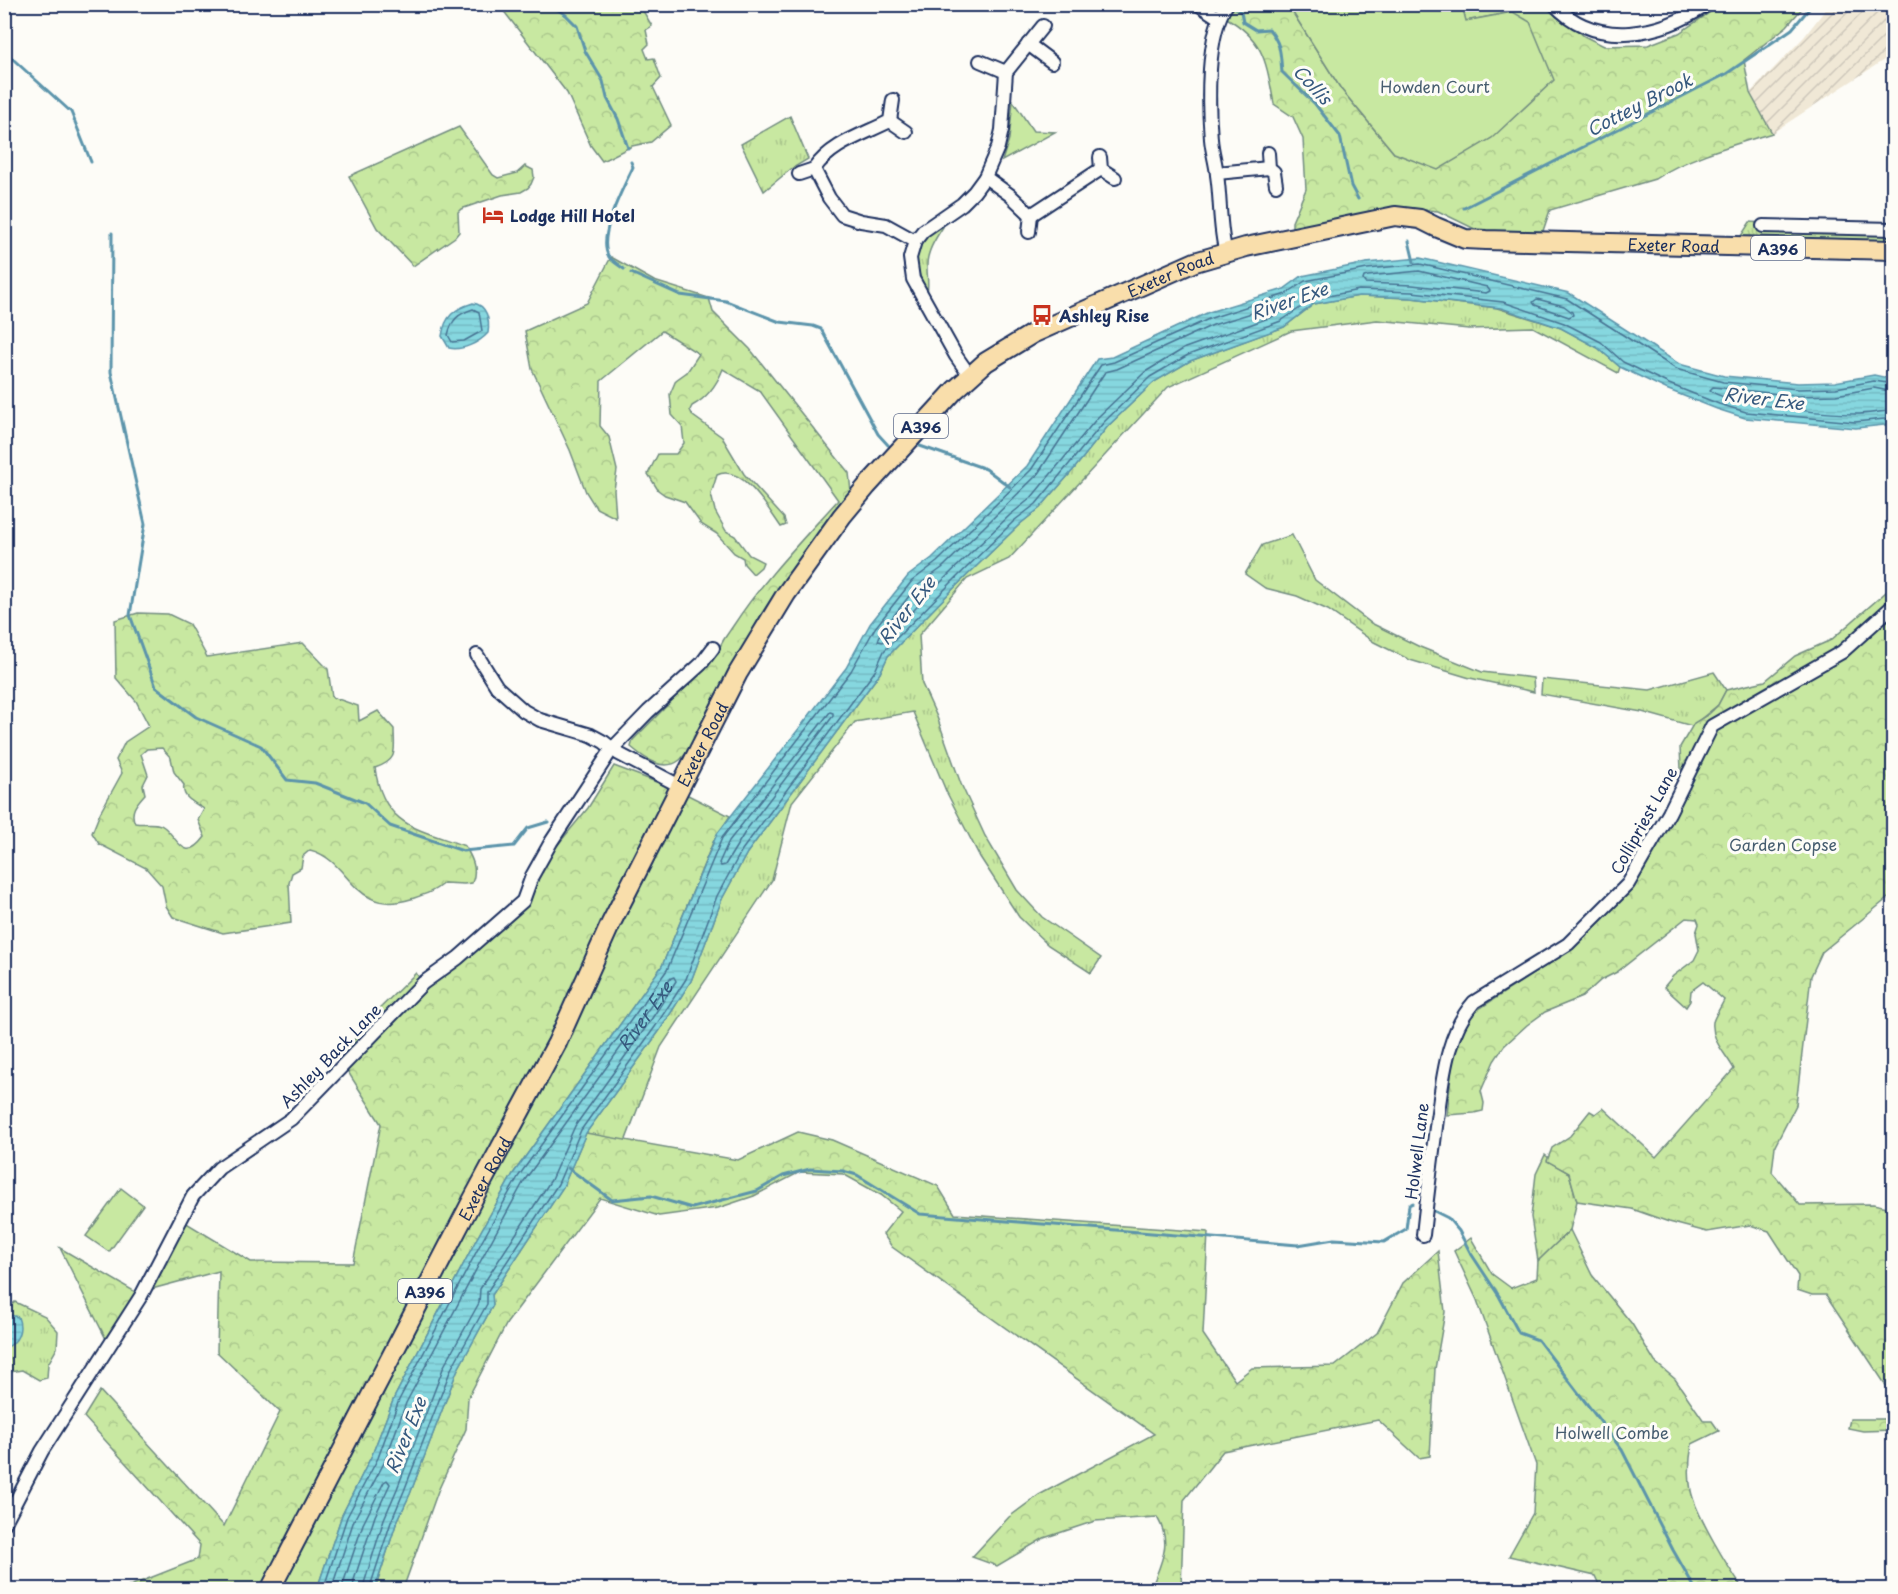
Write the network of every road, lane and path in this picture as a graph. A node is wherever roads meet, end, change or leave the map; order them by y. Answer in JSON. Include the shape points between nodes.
{"nodes":[{"id":1,"x":1198,"y":4,"type":"edge"},
{"id":2,"x":1227,"y":4,"type":"edge"},
{"id":3,"x":1554,"y":4,"type":"edge"},
{"id":4,"x":1708,"y":4,"type":"edge"},
{"id":5,"x":1219,"y":18,"type":"junction"},
{"id":6,"x":1042,"y":26,"type":"dead end"},
{"id":7,"x":1028,"y":44,"type":"junction"},
{"id":8,"x":980,"y":62,"type":"dead end"},
{"id":9,"x":1052,"y":62,"type":"dead end"},
{"id":10,"x":1006,"y":72,"type":"junction"},
{"id":11,"x":893,"y":100,"type":"dead end"},
{"id":12,"x":890,"y":121,"type":"junction"},
{"id":13,"x":906,"y":132,"type":"dead end"},
{"id":14,"x":1268,"y":153,"type":"dead end"},
{"id":15,"x":1269,"y":168,"type":"junction"},
{"id":16,"x":814,"y":169,"type":"junction"},
{"id":17,"x":1217,"y":173,"type":"junction"},
{"id":18,"x":799,"y":174,"type":"dead end"},
{"id":19,"x":985,"y":177,"type":"junction"},
{"id":20,"x":1115,"y":178,"type":"dead end"},
{"id":21,"x":1276,"y":185,"type":"dead end"},
{"id":22,"x":1031,"y":215,"type":"junction"},
{"id":23,"x":1764,"y":226,"type":"dead end"},
{"id":24,"x":1893,"y":229,"type":"edge"},
{"id":25,"x":1029,"y":232,"type":"dead end"},
{"id":26,"x":915,"y":241,"type":"junction"},
{"id":27,"x":1893,"y":250,"type":"edge"},
{"id":28,"x":1226,"y":253,"type":"junction"},
{"id":29,"x":970,"y":376,"type":"junction"},
{"id":30,"x":1893,"y":605,"type":"edge"},
{"id":31,"x":713,"y":648,"type":"dead end"},
{"id":32,"x":477,"y":655,"type":"dead end"},
{"id":33,"x":612,"y":749,"type":"junction"},
{"id":34,"x":680,"y":786,"type":"junction"},
{"id":35,"x":1444,"y":1072,"type":"joint"},
{"id":36,"x":1423,"y":1235,"type":"dead end"},
{"id":37,"x":4,"y":1524,"type":"edge"},
{"id":38,"x":270,"y":1590,"type":"edge"}],
"edges":[{"from":1,"to":5,"type":"street"},
{"from":2,"to":5,"type":"street"},
{"from":3,"to":4,"type":"street","via":[[1567,18],[1591,30],[1625,33],[1675,24]]},
{"from":5,"to":17,"type":"street","via":[[1210,76],[1211,139]]},
{"from":6,"to":7,"type":"street"},
{"from":7,"to":9,"type":"street"},
{"from":7,"to":10,"type":"street"},
{"from":8,"to":10,"type":"street"},
{"from":10,"to":19,"type":"street","via":[[1002,130]]},
{"from":11,"to":12,"type":"street"},
{"from":12,"to":13,"type":"street"},
{"from":12,"to":16,"type":"street","via":[[834,147]]},
{"from":14,"to":15,"type":"street"},
{"from":15,"to":17,"type":"street"},
{"from":15,"to":21,"type":"street","via":[[1274,172]]},
{"from":16,"to":18,"type":"street"},
{"from":16,"to":26,"type":"street","via":[[842,215],[886,225]]},
{"from":17,"to":28,"type":"street"},
{"from":19,"to":22,"type":"street"},
{"from":19,"to":26,"type":"street","via":[[962,204]]},
{"from":20,"to":22,"type":"street","via":[[1100,163]]},
{"from":22,"to":25,"type":"street"},
{"from":23,"to":24,"type":"street"},
{"from":26,"to":29,"type":"street","via":[[910,258],[913,279]]},
{"from":27,"to":28,"type":"main road","name":"Exeter Road","number":"A396","via":[[1465,239],[1420,219],[1395,216]]},
{"from":28,"to":29,"type":"main road","name":"Exeter Road","number":"A396","via":[[1195,262],[1032,334]]},
{"from":29,"to":34,"type":"main road","name":"Exeter Road","number":"A396","via":[[867,486],[819,546],[738,673]]},
{"from":30,"to":35,"type":"street","name":"Collipriest Lane","via":[[1842,652],[1712,726],[1628,884],[1568,944],[1474,1002],[1455,1033]]},
{"from":31,"to":33,"type":"street"},
{"from":32,"to":33,"type":"street","via":[[497,687],[524,711],[544,722],[591,735]]},
{"from":33,"to":34,"type":"street"},
{"from":33,"to":37,"type":"street","name":"Ashley Back Lane","via":[[532,876],[524,902],[423,983],[291,1119],[219,1168],[193,1196],[141,1296],[42,1451]]},
{"from":34,"to":38,"type":"main road","name":"Exeter Road","number":"A396","via":[[557,1043]]},
{"from":35,"to":36,"type":"street","name":"Holwell Lane"}]}
